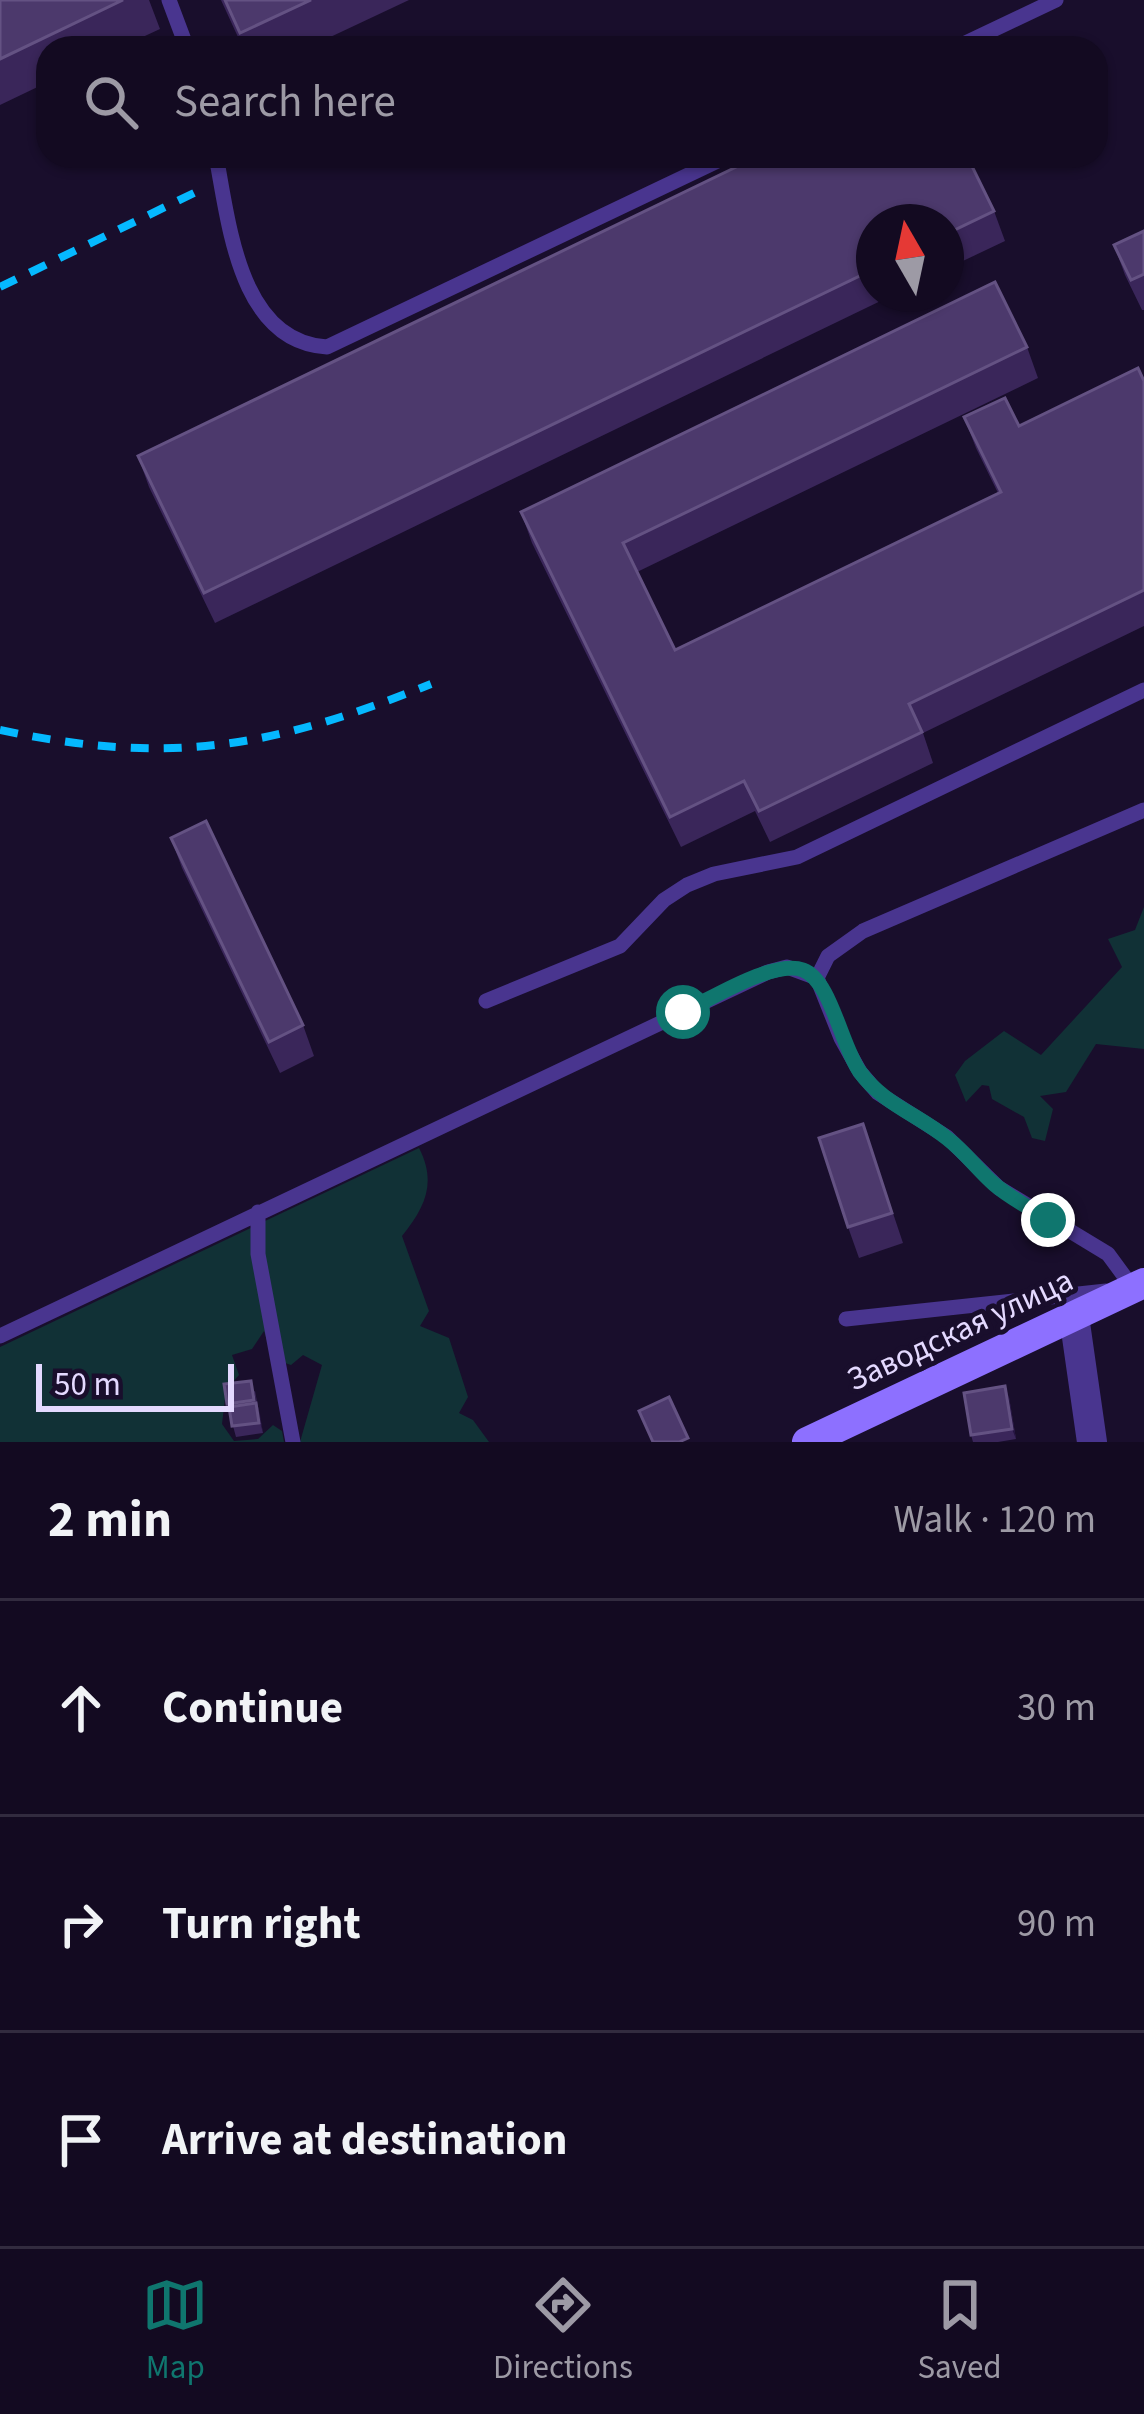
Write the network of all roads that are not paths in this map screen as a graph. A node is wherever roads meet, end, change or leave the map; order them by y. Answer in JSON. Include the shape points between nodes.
{"nodes":[{"id":1,"x":169,"y":0,"type":"edge"},
{"id":2,"x":1056,"y":0,"type":"edge"},
{"id":3,"x":182,"y":36,"type":"edge"},
{"id":4,"x":980,"y":36,"type":"edge"},
{"id":5,"x":219,"y":168,"type":"edge"},
{"id":6,"x":703,"y":168,"type":"edge"},
{"id":7,"x":1144,"y":690,"type":"edge"},
{"id":8,"x":1144,"y":810,"type":"edge"},
{"id":9,"x":818,"y":978,"type":"junction"},
{"id":10,"x":486,"y":1001,"type":"dead end"},
{"id":11,"x":258,"y":1212,"type":"junction"},
{"id":12,"x":1138,"y":1286,"type":"edge"},
{"id":13,"x":1074,"y":1316,"type":"junction"},
{"id":14,"x":845,"y":1319,"type":"dead end"},
{"id":15,"x":0,"y":1336,"type":"edge"},
{"id":16,"x":293,"y":1442,"type":"edge"},
{"id":17,"x":807,"y":1442,"type":"edge"},
{"id":18,"x":1092,"y":1442,"type":"edge"}],
"edges":[{"from":1,"to":3,"type":"lane"},
{"from":2,"to":4,"type":"lane"},
{"from":5,"to":6,"type":"lane","via":[[244,275],[262,313],[287,337],[327,347]]},
{"from":7,"to":10,"type":"lane","via":[[797,857],[687,885],[620,946]]},
{"from":8,"to":9,"type":"lane","via":[[863,931],[827,956]]},
{"from":9,"to":11,"type":"lane","via":[[787,967],[768,972]]},
{"from":9,"to":12,"type":"lane","via":[[841,1038],[878,1093],[947,1138],[999,1188],[1108,1254]]},
{"from":11,"to":15,"type":"lane"},
{"from":11,"to":16,"type":"lane","via":[[258,1254]]},
{"from":12,"to":13,"type":"street","name":"Заводская улица"},
{"from":12,"to":14,"type":"lane"},
{"from":13,"to":17,"type":"street","name":"Заводская улица"},
{"from":13,"to":18,"type":"street"}]}
